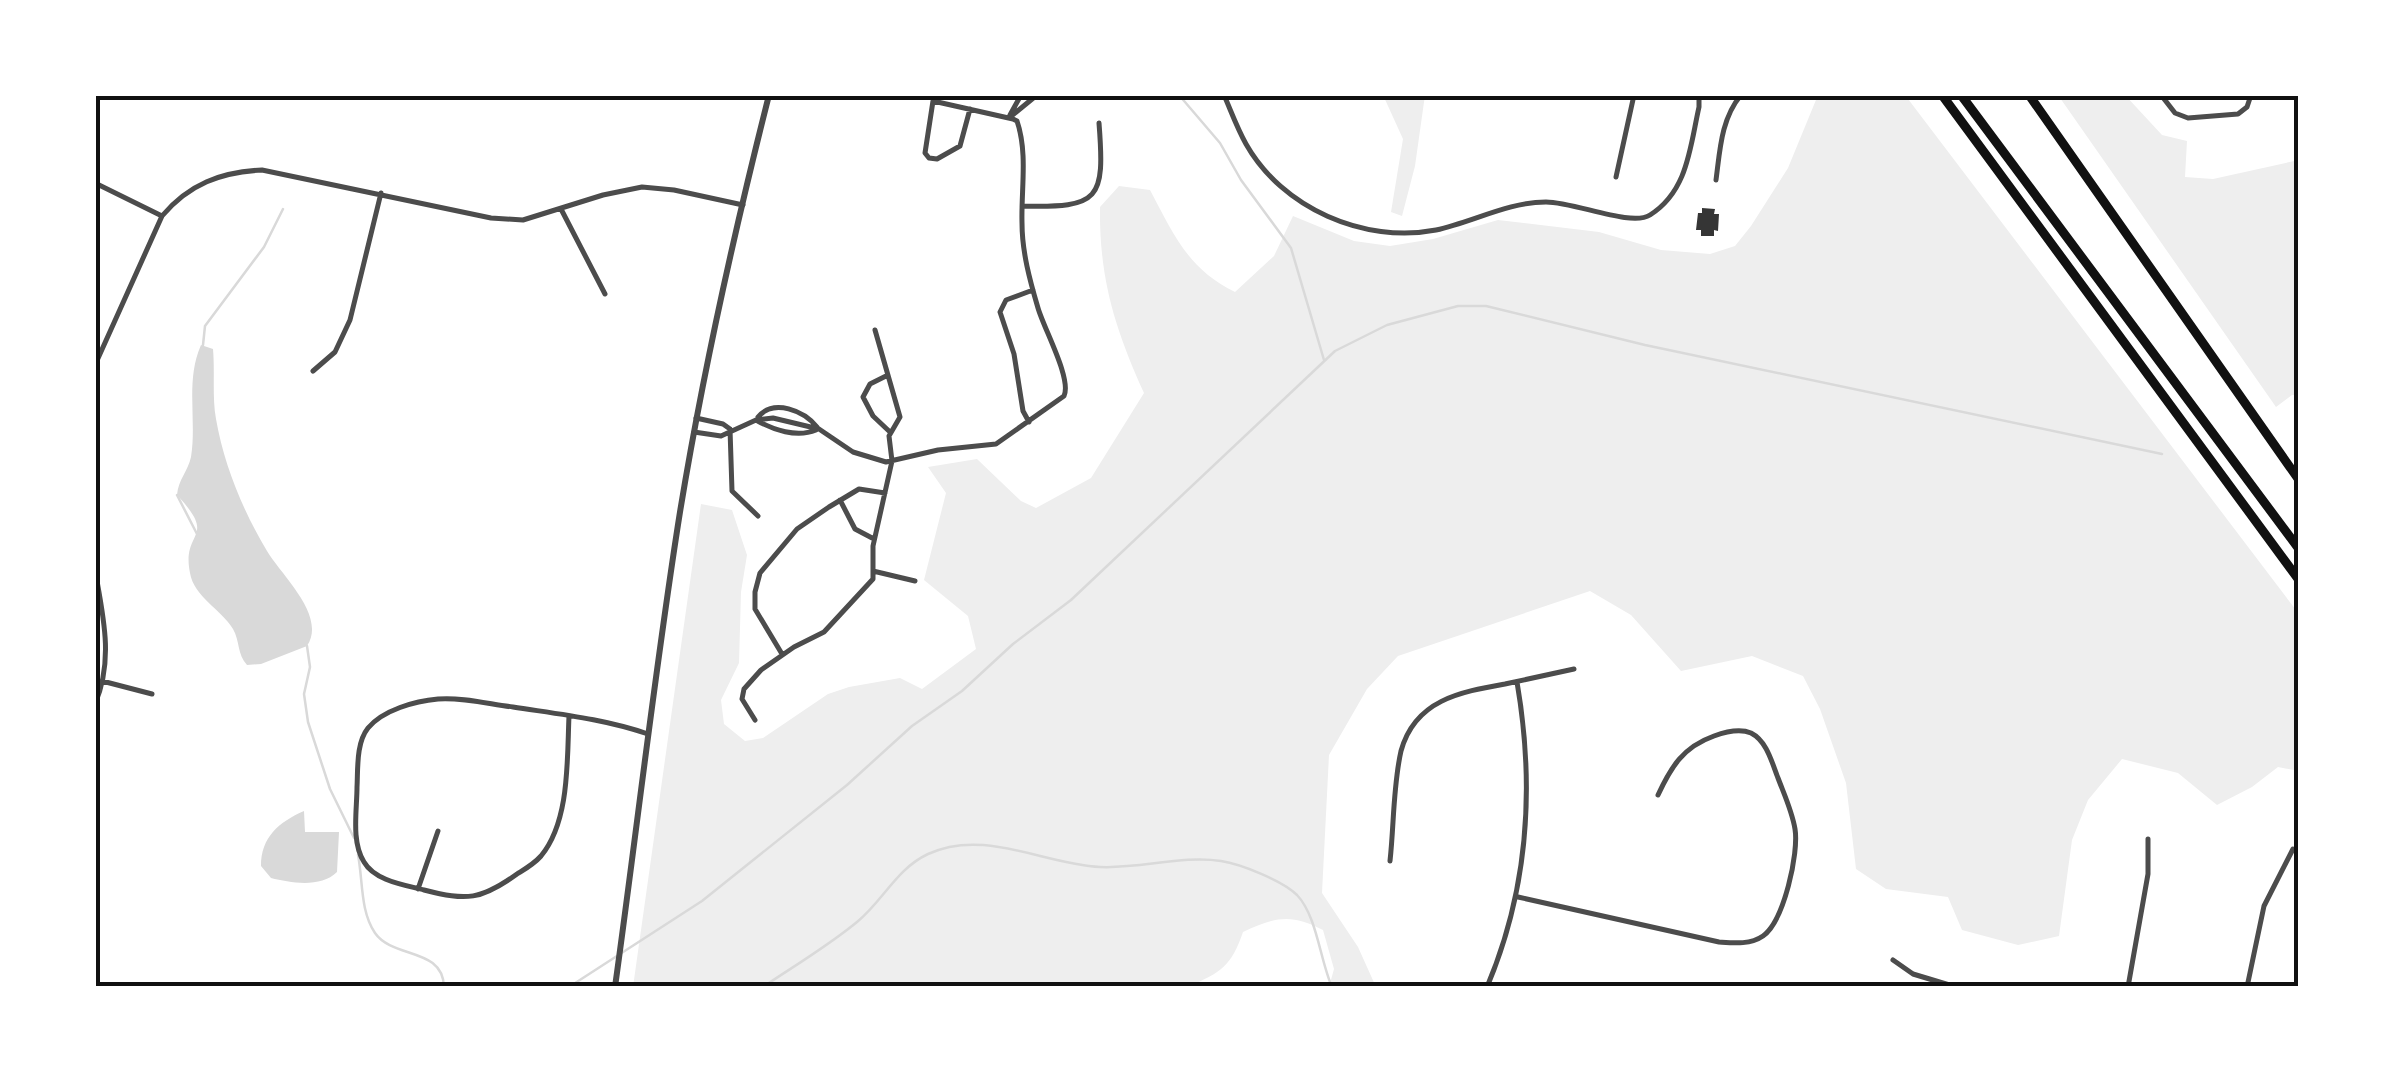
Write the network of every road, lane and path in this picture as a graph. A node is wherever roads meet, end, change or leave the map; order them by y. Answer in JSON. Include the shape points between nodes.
{"nodes":[{"id":1,"x":769,"y":95,"type":"edge"},
{"id":2,"x":1021,"y":95,"type":"edge"},
{"id":3,"x":1037,"y":95,"type":"edge"},
{"id":4,"x":1224,"y":95,"type":"edge"},
{"id":5,"x":1634,"y":95,"type":"edge"},
{"id":6,"x":1698,"y":95,"type":"edge"},
{"id":7,"x":1741,"y":95,"type":"edge"},
{"id":8,"x":1942,"y":95,"type":"edge"},
{"id":9,"x":1961,"y":95,"type":"edge"},
{"id":10,"x":2029,"y":95,"type":"edge"},
{"id":11,"x":2251,"y":95,"type":"edge"},
{"id":12,"x":2165,"y":96,"type":"edge"},
{"id":13,"x":970,"y":109,"type":"junction"},
{"id":14,"x":1009,"y":118,"type":"junction"},
{"id":15,"x":1099,"y":123,"type":"dead end"},
{"id":16,"x":1616,"y":177,"type":"dead end"},
{"id":17,"x":1716,"y":180,"type":"dead end"},
{"id":18,"x":95,"y":183,"type":"edge"},
{"id":19,"x":381,"y":193,"type":"junction"},
{"id":20,"x":743,"y":205,"type":"junction"},
{"id":21,"x":1022,"y":206,"type":"junction"},
{"id":22,"x":561,"y":209,"type":"junction"},
{"id":23,"x":162,"y":216,"type":"junction"},
{"id":24,"x":1033,"y":290,"type":"junction"},
{"id":25,"x":604,"y":294,"type":"dead end"},
{"id":26,"x":875,"y":330,"type":"dead end"},
{"id":27,"x":98,"y":352,"type":"edge"},
{"id":28,"x":95,"y":366,"type":"edge"},
{"id":29,"x":314,"y":371,"type":"dead end"},
{"id":30,"x":888,"y":375,"type":"junction"},
{"id":31,"x":696,"y":418,"type":"junction"},
{"id":32,"x":756,"y":420,"type":"junction"},
{"id":33,"x":1029,"y":422,"type":"junction"},
{"id":34,"x":730,"y":429,"type":"junction"},
{"id":35,"x":819,"y":429,"type":"junction"},
{"id":36,"x":694,"y":432,"type":"junction"},
{"id":37,"x":890,"y":432,"type":"junction"},
{"id":38,"x":892,"y":461,"type":"junction"},
{"id":39,"x":2299,"y":480,"type":"edge"},
{"id":40,"x":886,"y":494,"type":"junction"},
{"id":41,"x":840,"y":500,"type":"junction"},
{"id":42,"x":758,"y":516,"type":"dead end"},
{"id":43,"x":874,"y":540,"type":"junction"},
{"id":44,"x":2299,"y":549,"type":"edge"},
{"id":45,"x":95,"y":570,"type":"edge"},
{"id":46,"x":873,"y":571,"type":"junction"},
{"id":47,"x":2299,"y":580,"type":"edge"},
{"id":48,"x":915,"y":581,"type":"dead end"},
{"id":49,"x":782,"y":654,"type":"junction"},
{"id":50,"x":1574,"y":668,"type":"dead end"},
{"id":51,"x":102,"y":681,"type":"junction"},
{"id":52,"x":1517,"y":681,"type":"junction"},
{"id":53,"x":152,"y":694,"type":"dead end"},
{"id":54,"x":95,"y":704,"type":"edge"},
{"id":55,"x":569,"y":716,"type":"junction"},
{"id":56,"x":756,"y":720,"type":"dead end"},
{"id":57,"x":650,"y":734,"type":"junction"},
{"id":58,"x":1658,"y":795,"type":"dead end"},
{"id":59,"x":438,"y":831,"type":"dead end"},
{"id":60,"x":2148,"y":839,"type":"dead end"},
{"id":61,"x":2293,"y":849,"type":"dead end"},
{"id":62,"x":1390,"y":861,"type":"dead end"},
{"id":63,"x":418,"y":888,"type":"junction"},
{"id":64,"x":1518,"y":896,"type":"junction"},
{"id":65,"x":1893,"y":960,"type":"dead end"},
{"id":66,"x":615,"y":987,"type":"edge"},
{"id":67,"x":1487,"y":987,"type":"edge"},
{"id":68,"x":1956,"y":987,"type":"edge"},
{"id":69,"x":2128,"y":987,"type":"edge"},
{"id":70,"x":2246,"y":987,"type":"edge"}],
"edges":[{"from":1,"to":20,"type":"street"},
{"from":2,"to":14,"type":"street"},
{"from":3,"to":14,"type":"street"},
{"from":4,"to":6,"type":"street","via":[[1247,146],[1272,177],[1300,200],[1383,232],[1434,230],[1544,202],[1622,218],[1648,216],[1674,194]]},
{"from":5,"to":16,"type":"street"},
{"from":7,"to":17,"type":"street","via":[[1724,128]]},
{"from":8,"to":47,"type":"highway"},
{"from":9,"to":44,"type":"highway"},
{"from":10,"to":39,"type":"highway"},
{"from":11,"to":12,"type":"street","via":[[2234,115],[2188,118],[2175,113]]},
{"from":13,"to":13,"type":"street","via":[[960,146],[929,158],[924,146],[933,101]]},
{"from":13,"to":14,"type":"street"},
{"from":14,"to":21,"type":"street","via":[[1019,128]]},
{"from":15,"to":21,"type":"street","via":[[1102,170],[1092,194],[1070,206]]},
{"from":18,"to":23,"type":"street"},
{"from":19,"to":22,"type":"street","via":[[491,218],[522,220]]},
{"from":19,"to":23,"type":"street","via":[[262,170],[235,171],[177,198]]},
{"from":19,"to":29,"type":"street","via":[[350,320],[335,352]]},
{"from":20,"to":22,"type":"street","via":[[642,188]]},
{"from":20,"to":31,"type":"street"},
{"from":21,"to":24,"type":"street"},
{"from":22,"to":25,"type":"street"},
{"from":23,"to":27,"type":"street"},
{"from":24,"to":33,"type":"street","via":[[1067,390]]},
{"from":24,"to":33,"type":"street","via":[[1006,300],[1000,312]]},
{"from":26,"to":30,"type":"street"},
{"from":27,"to":28,"type":"street"},
{"from":30,"to":37,"type":"street","via":[[900,416]]},
{"from":30,"to":37,"type":"street","via":[[874,380],[863,397]]},
{"from":31,"to":34,"type":"street"},
{"from":31,"to":36,"type":"street"},
{"from":32,"to":34,"type":"street"},
{"from":32,"to":35,"type":"street","via":[[802,434]]},
{"from":32,"to":35,"type":"street","via":[[775,407],[807,415]]},
{"from":33,"to":38,"type":"street","via":[[991,446]]},
{"from":34,"to":36,"type":"street","via":[[721,436]]},
{"from":34,"to":42,"type":"street","via":[[732,491]]},
{"from":35,"to":38,"type":"street","via":[[852,452]]},
{"from":36,"to":57,"type":"street"},
{"from":37,"to":38,"type":"street"},
{"from":38,"to":40,"type":"street"},
{"from":40,"to":41,"type":"street","via":[[862,489]]},
{"from":40,"to":43,"type":"street"},
{"from":41,"to":43,"type":"street","via":[[856,530]]},
{"from":41,"to":49,"type":"street","via":[[796,530],[758,578],[755,609]]},
{"from":43,"to":46,"type":"street"},
{"from":45,"to":51,"type":"street","via":[[106,629]]},
{"from":46,"to":48,"type":"street"},
{"from":46,"to":49,"type":"street","via":[[869,584],[824,632]]},
{"from":49,"to":56,"type":"street","via":[[742,692]]},
{"from":50,"to":52,"type":"street"},
{"from":51,"to":53,"type":"street"},
{"from":51,"to":54,"type":"street"},
{"from":52,"to":62,"type":"street","via":[[1456,694],[1418,717],[1399,762]]},
{"from":52,"to":64,"type":"street","via":[[1528,787]]},
{"from":55,"to":57,"type":"street"},
{"from":55,"to":63,"type":"street","via":[[560,808],[544,853],[484,895]]},
{"from":55,"to":63,"type":"street","via":[[438,699],[386,713],[368,728],[358,763],[361,859],[371,872]]},
{"from":57,"to":66,"type":"street"},
{"from":58,"to":64,"type":"street","via":[[1671,767],[1694,746],[1732,731],[1760,740],[1796,841],[1786,894],[1764,935],[1718,942]]},
{"from":59,"to":63,"type":"street"},
{"from":60,"to":69,"type":"street"},
{"from":61,"to":70,"type":"street","via":[[2264,906]]},
{"from":64,"to":67,"type":"street"},
{"from":65,"to":68,"type":"street"}]}
